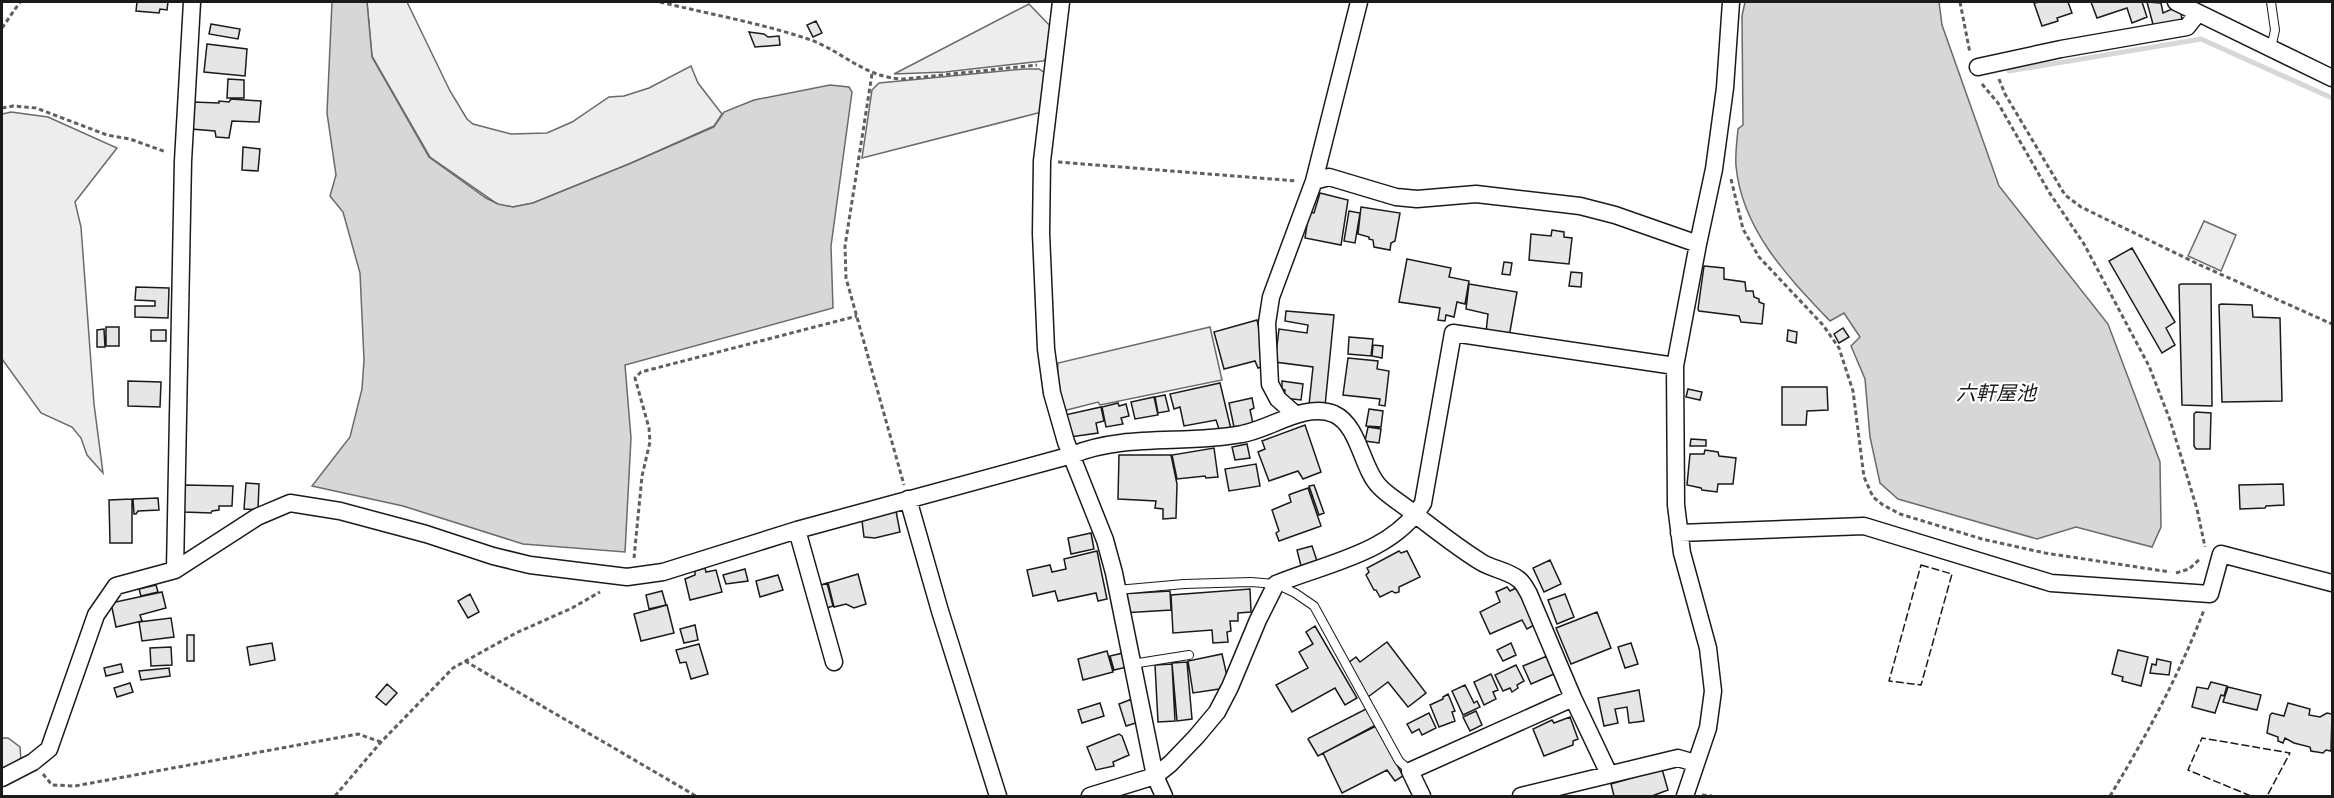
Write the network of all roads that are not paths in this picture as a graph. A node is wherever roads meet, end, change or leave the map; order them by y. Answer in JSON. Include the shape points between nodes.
{"nodes":[{"id":1,"x":192,"y":2,"type":"edge"},
{"id":2,"x":1061,"y":2,"type":"edge"},
{"id":3,"x":1359,"y":2,"type":"edge"},
{"id":4,"x":1731,"y":2,"type":"edge"},
{"id":5,"x":2176,"y":2,"type":"edge"},
{"id":6,"x":2271,"y":2,"type":"edge"},
{"id":7,"x":2198,"y":13,"type":"junction"},
{"id":8,"x":2271,"y":48,"type":"junction"},
{"id":9,"x":1976,"y":68,"type":"road end"},
{"id":10,"x":2332,"y":78,"type":"edge"},
{"id":11,"x":1314,"y":181,"type":"junction"},
{"id":12,"x":1698,"y":244,"type":"junction"},
{"id":13,"x":1675,"y":366,"type":"junction"},
{"id":14,"x":1295,"y":414,"type":"junction"},
{"id":15,"x":1072,"y":454,"type":"junction"},
{"id":16,"x":908,"y":499,"type":"junction"},
{"id":17,"x":1416,"y":515,"type":"junction"},
{"id":18,"x":797,"y":530,"type":"junction"},
{"id":19,"x":1679,"y":533,"type":"junction"},
{"id":20,"x":175,"y":570,"type":"junction"},
{"id":21,"x":2332,"y":583,"type":"edge"},
{"id":22,"x":1276,"y":584,"type":"junction"},
{"id":23,"x":1117,"y":590,"type":"junction"},
{"id":24,"x":1189,"y":655,"type":"dead end"},
{"id":25,"x":834,"y":663,"type":"dead end"},
{"id":26,"x":1132,"y":664,"type":"junction"},
{"id":27,"x":1573,"y":698,"type":"junction"},
{"id":28,"x":1695,"y":763,"type":"junction"},
{"id":29,"x":1410,"y":771,"type":"junction"},
{"id":30,"x":1609,"y":774,"type":"junction"},
{"id":31,"x":1155,"y":776,"type":"junction"},
{"id":32,"x":2,"y":778,"type":"edge"},
{"id":33,"x":998,"y":796,"type":"edge"},
{"id":34,"x":1090,"y":796,"type":"edge"},
{"id":35,"x":1164,"y":796,"type":"edge"},
{"id":36,"x":1422,"y":796,"type":"edge"},
{"id":37,"x":1521,"y":796,"type":"edge"},
{"id":38,"x":1685,"y":796,"type":"edge"}],
"edges":[{"from":1,"to":20,"type":"street","via":[[183,158]]},
{"from":2,"to":15,"type":"street","via":[[1042,161],[1041,233],[1052,393]]},
{"from":3,"to":11,"type":"street"},
{"from":4,"to":12,"type":"street","via":[[1714,170]]},
{"from":5,"to":7,"type":"street"},
{"from":6,"to":8,"type":"lane","via":[[2275,30]]},
{"from":7,"to":8,"type":"street"},
{"from":7,"to":9,"type":"street","via":[[2187,27]]},
{"from":8,"to":10,"type":"street"},
{"from":11,"to":12,"type":"street","via":[[1329,177],[1396,197],[1417,199],[1476,194],[1580,206]]},
{"from":11,"to":14,"type":"street","via":[[1271,297],[1267,323],[1270,384],[1278,399]]},
{"from":12,"to":13,"type":"street"},
{"from":13,"to":17,"type":"street","via":[[1453,333],[1423,503]]},
{"from":13,"to":19,"type":"street"},
{"from":14,"to":15,"type":"street","via":[[1253,432],[1231,436],[1100,444]]},
{"from":14,"to":17,"type":"street","via":[[1334,414],[1351,432],[1378,485]]},
{"from":15,"to":16,"type":"street"},
{"from":15,"to":23,"type":"street","via":[[1105,540]]},
{"from":16,"to":18,"type":"street"},
{"from":16,"to":33,"type":"street"},
{"from":17,"to":22,"type":"street","via":[[1406,527],[1367,550]]},
{"from":17,"to":27,"type":"street","via":[[1484,564],[1518,579],[1529,594]]},
{"from":18,"to":20,"type":"street","via":[[663,572],[627,577],[530,565],[340,511],[290,503],[257,517]]},
{"from":18,"to":25,"type":"street"},
{"from":19,"to":21,"type":"street","via":[[1864,526],[2051,583],[2210,594],[2221,555]]},
{"from":19,"to":28,"type":"street","via":[[1708,648],[1713,691],[1708,728]]},
{"from":20,"to":32,"type":"street","via":[[116,586],[96,615],[49,749]]},
{"from":22,"to":23,"type":"lane","via":[[1195,584]]},
{"from":22,"to":29,"type":"lane","via":[[1314,606],[1399,761]]},
{"from":22,"to":31,"type":"street","via":[[1217,712]]},
{"from":23,"to":26,"type":"street"},
{"from":24,"to":26,"type":"lane"},
{"from":26,"to":31,"type":"street"},
{"from":27,"to":29,"type":"street"},
{"from":27,"to":30,"type":"street"},
{"from":28,"to":30,"type":"street","via":[[1678,758]]},
{"from":28,"to":38,"type":"street"},
{"from":29,"to":36,"type":"street"},
{"from":30,"to":37,"type":"street"},
{"from":31,"to":34,"type":"street"},
{"from":31,"to":35,"type":"street"}]}
